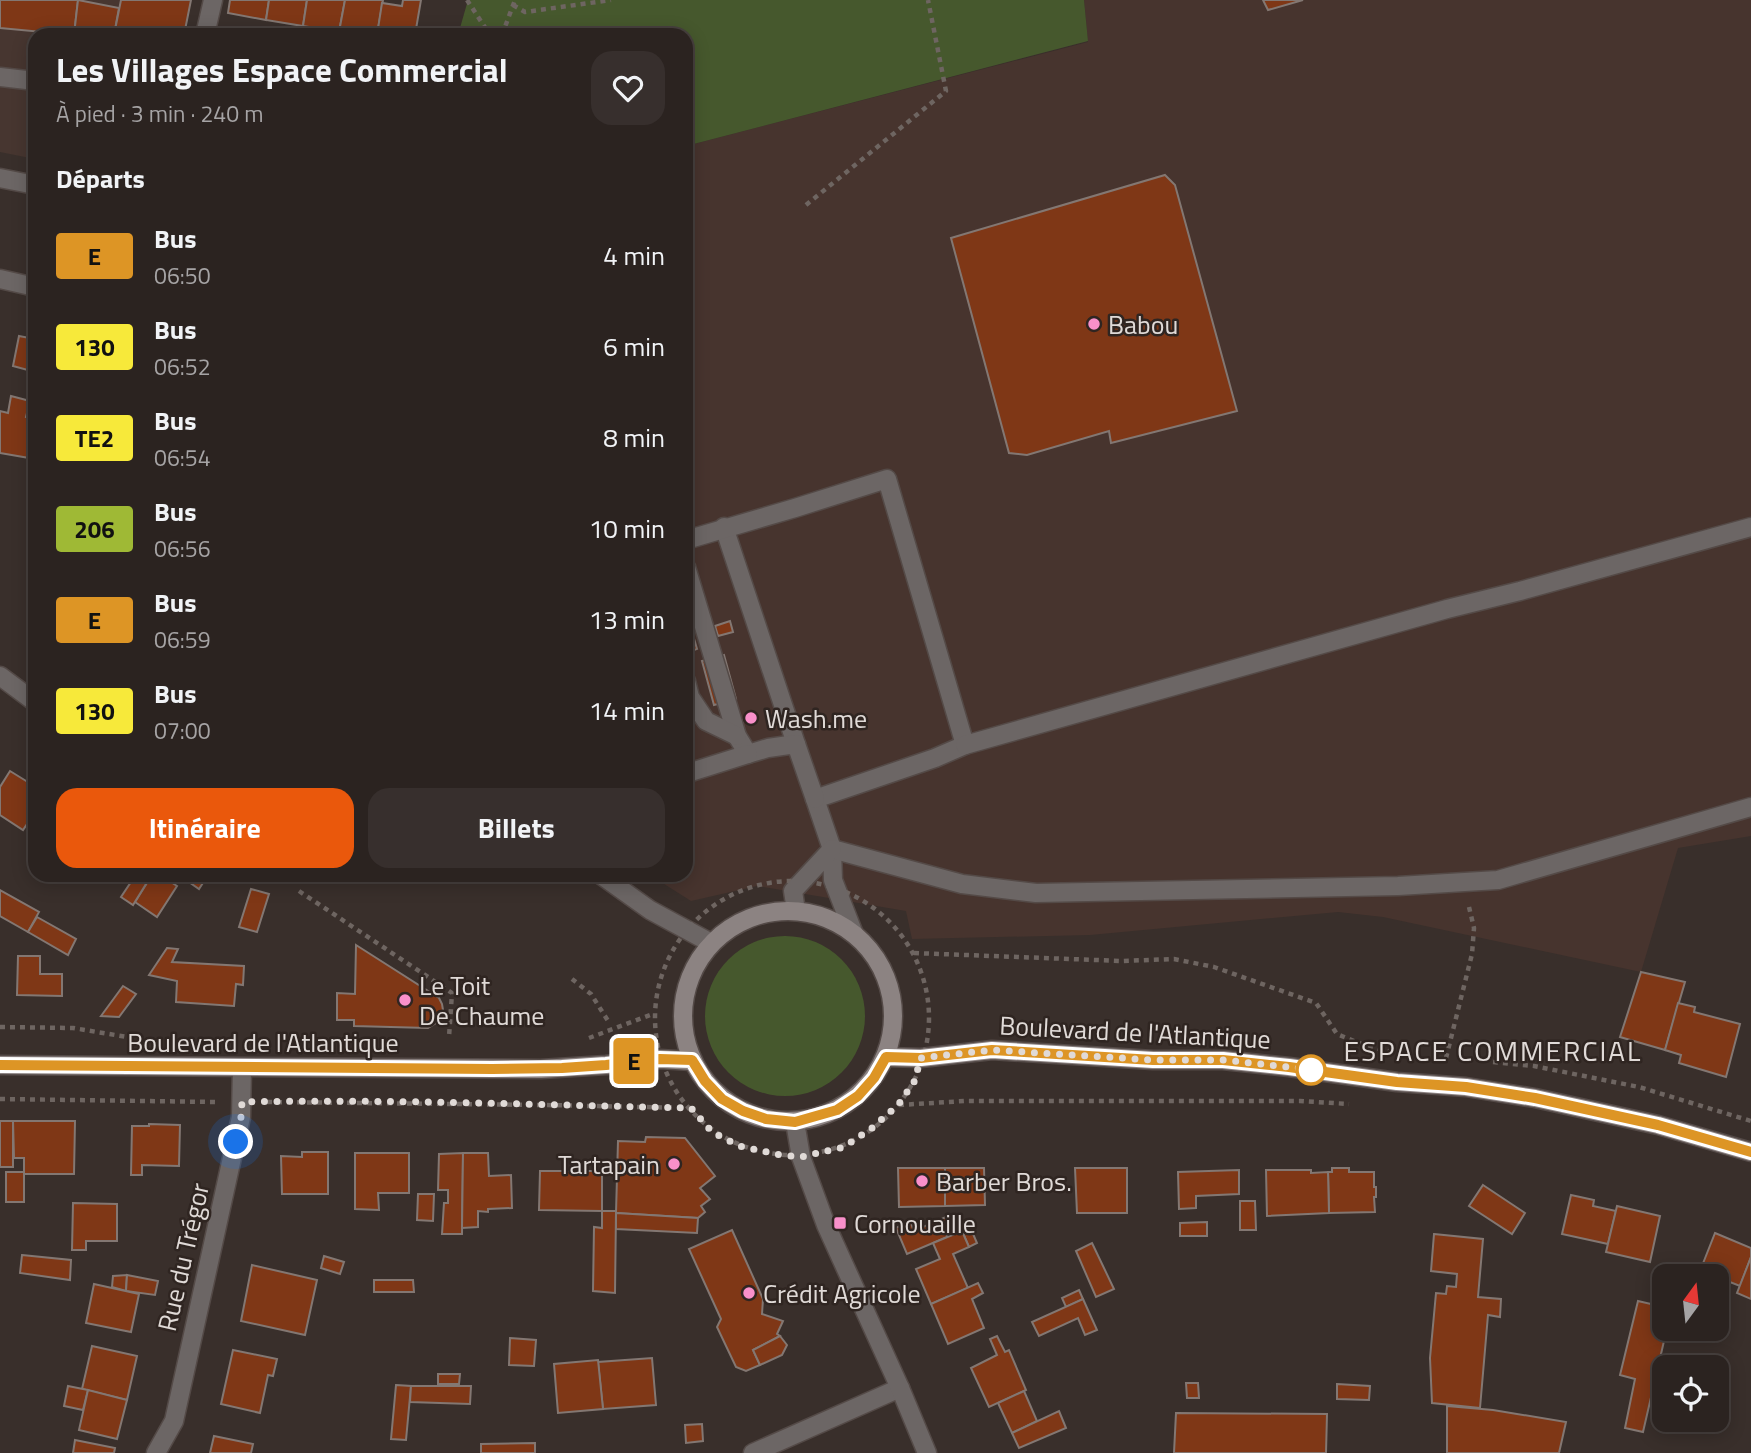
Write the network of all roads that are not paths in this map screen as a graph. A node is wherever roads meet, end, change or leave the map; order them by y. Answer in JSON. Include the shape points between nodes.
{"nodes":[{"id":1,"x":213,"y":0,"type":"edge"},
{"id":2,"x":207,"y":28,"type":"edge"},
{"id":3,"x":0,"y":76,"type":"edge"},
{"id":4,"x":28,"y":80,"type":"edge"},
{"id":5,"x":0,"y":178,"type":"edge"},
{"id":6,"x":28,"y":184,"type":"edge"},
{"id":7,"x":0,"y":279,"type":"edge"},
{"id":8,"x":28,"y":285,"type":"edge"},
{"id":9,"x":724,"y":527,"type":"junction"},
{"id":10,"x":1751,"y":527,"type":"edge"},
{"id":11,"x":693,"y":538,"type":"edge"},
{"id":12,"x":693,"y":590,"type":"edge"},
{"id":13,"x":0,"y":676,"type":"edge"},
{"id":14,"x":28,"y":697,"type":"edge"},
{"id":15,"x":693,"y":702,"type":"edge"},
{"id":16,"x":737,"y":736,"type":"junction"},
{"id":17,"x":796,"y":744,"type":"junction"},
{"id":18,"x":965,"y":745,"type":"junction"},
{"id":19,"x":748,"y":754,"type":"junction"},
{"id":20,"x":693,"y":771,"type":"edge"},
{"id":21,"x":815,"y":799,"type":"junction"},
{"id":22,"x":1751,"y":807,"type":"edge"},
{"id":23,"x":832,"y":849,"type":"junction"},
{"id":24,"x":611,"y":882,"type":"edge"},
{"id":25,"x":796,"y":911,"type":"junction"},
{"id":26,"x":854,"y":934,"type":"junction"},
{"id":27,"x":711,"y":943,"type":"junction"},
{"id":28,"x":886,"y":1057,"type":"junction"},
{"id":29,"x":692,"y":1060,"type":"junction"},
{"id":30,"x":0,"y":1065,"type":"edge"},
{"id":31,"x":242,"y":1068,"type":"junction"},
{"id":32,"x":795,"y":1122,"type":"junction"},
{"id":33,"x":1751,"y":1152,"type":"edge"},
{"id":34,"x":900,"y":1388,"type":"junction"},
{"id":35,"x":156,"y":1453,"type":"edge"},
{"id":36,"x":753,"y":1453,"type":"edge"},
{"id":37,"x":927,"y":1453,"type":"edge"}],
"edges":[{"from":1,"to":2,"type":"street"},
{"from":3,"to":4,"type":"street"},
{"from":5,"to":6,"type":"street"},
{"from":7,"to":8,"type":"street"},
{"from":9,"to":11,"type":"street"},
{"from":9,"to":17,"type":"street"},
{"from":9,"to":18,"type":"street","via":[[887,479]]},
{"from":10,"to":18,"type":"street"},
{"from":12,"to":16,"type":"street"},
{"from":13,"to":14,"type":"street"},
{"from":15,"to":16,"type":"street","via":[[706,721]]},
{"from":16,"to":19,"type":"street"},
{"from":17,"to":19,"type":"street"},
{"from":17,"to":21,"type":"street"},
{"from":18,"to":21,"type":"street"},
{"from":19,"to":20,"type":"street"},
{"from":21,"to":23,"type":"street"},
{"from":22,"to":23,"type":"street","via":[[1498,880],[1398,886],[1036,893],[962,884]]},
{"from":23,"to":25,"type":"street","via":[[793,891]]},
{"from":23,"to":26,"type":"street","via":[[833,880]]},
{"from":24,"to":27,"type":"street","via":[[650,910]]},
{"from":25,"to":26,"type":"main road","via":[[836,922]]},
{"from":25,"to":27,"type":"main road","via":[[765,913],[736,924]]},
{"from":26,"to":28,"type":"main road","via":[[883,969],[891,990],[894,1012]]},
{"from":27,"to":29,"type":"main road","via":[[693,969],[684,999],[683,1030]]},
{"from":28,"to":32,"type":"main road","via":[[858,1096],[837,1110]]},
{"from":28,"to":33,"type":"main road","name":"Boulevard de l'Atlantique","via":[[992,1050],[1289,1067],[1535,1098],[1658,1125]]},
{"from":29,"to":31,"type":"main road","name":"Boulevard de l'Atlantique","via":[[541,1069]]},
{"from":29,"to":32,"type":"main road","via":[[722,1099],[766,1119]]},
{"from":30,"to":31,"type":"main road","name":"Boulevard de l'Atlantique"},
{"from":31,"to":35,"type":"street","name":"Rue du Trégor","via":[[241,1117],[174,1421]]},
{"from":32,"to":34,"type":"street","via":[[801,1157],[826,1225]]},
{"from":34,"to":36,"type":"street"},
{"from":34,"to":37,"type":"street"}]}
